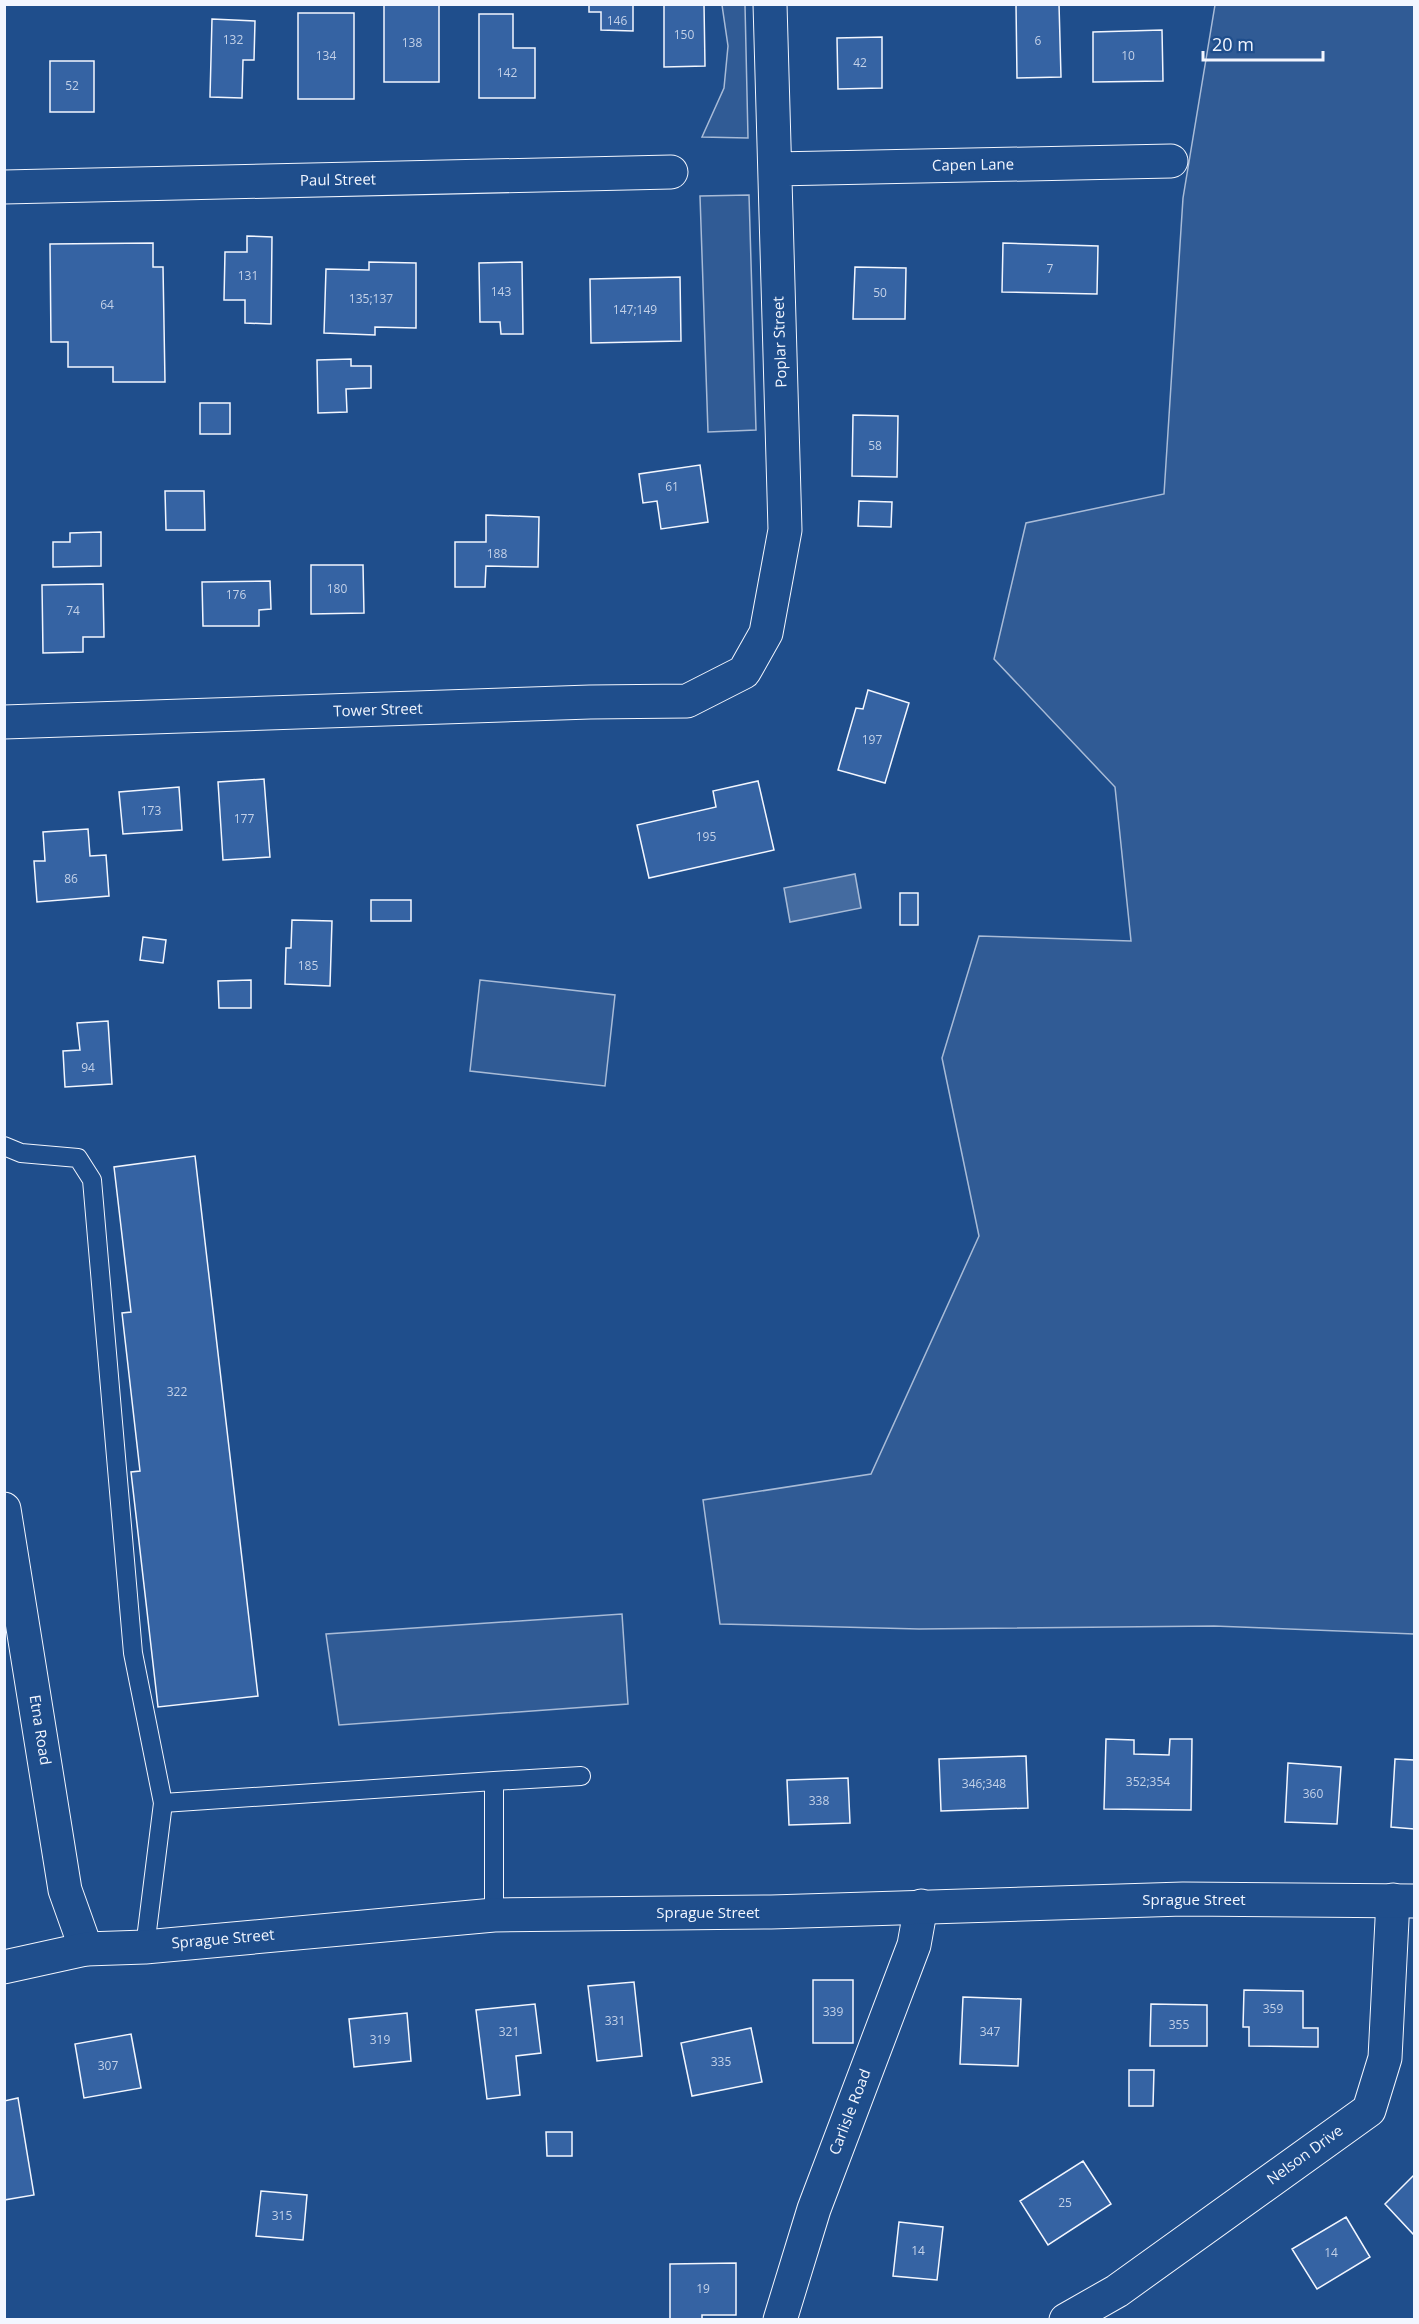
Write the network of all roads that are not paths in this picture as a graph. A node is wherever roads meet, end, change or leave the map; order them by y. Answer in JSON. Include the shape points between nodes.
{"nodes":[{"id":1,"x":770,"y":4,"type":"edge"},
{"id":2,"x":1171,"y":161,"type":"dead end"},
{"id":3,"x":775,"y":169,"type":"junction"},
{"id":4,"x":671,"y":172,"type":"dead end"},
{"id":5,"x":4,"y":187,"type":"edge"},
{"id":6,"x":744,"y":672,"type":"joint"},
{"id":7,"x":4,"y":722,"type":"edge"},
{"id":8,"x":4,"y":1146,"type":"edge"},
{"id":9,"x":4,"y":1509,"type":"edge"},
{"id":10,"x":581,"y":1776,"type":"dead end"},
{"id":11,"x":494,"y":1781,"type":"junction"},
{"id":12,"x":163,"y":1803,"type":"junction"},
{"id":13,"x":1404,"y":1901,"type":"edge"},
{"id":14,"x":921,"y":1906,"type":"junction"},
{"id":15,"x":494,"y":1915,"type":"junction"},
{"id":16,"x":145,"y":1947,"type":"junction"},
{"id":17,"x":86,"y":1949,"type":"junction"},
{"id":18,"x":4,"y":1967,"type":"edge"},
{"id":19,"x":780,"y":2319,"type":"edge"},
{"id":20,"x":1066,"y":2319,"type":"edge"}],
"edges":[{"from":1,"to":3,"type":"street","name":"Poplar Street"},
{"from":2,"to":3,"type":"street","name":"Capen Lane"},
{"from":3,"to":6,"type":"street","name":"Poplar Street","via":[[785,530],[766,633]]},
{"from":4,"to":5,"type":"street","name":"Paul Street"},
{"from":6,"to":7,"type":"street","name":"Tower Street","via":[[687,701]]},
{"from":8,"to":12,"type":"lane","via":[[21,1153],[78,1158],[92,1180],[133,1653]]},
{"from":9,"to":17,"type":"street","name":"Etna Road","via":[[65,1890]]},
{"from":10,"to":11,"type":"lane"},
{"from":11,"to":12,"type":"lane"},
{"from":11,"to":15,"type":"lane"},
{"from":12,"to":16,"type":"lane"},
{"from":13,"to":14,"type":"street","name":"Sprague Street","via":[[1183,1899]]},
{"from":13,"to":20,"type":"street","name":"Nelson Drive","via":[[1392,1945],[1385,2058],[1369,2110],[1116,2290]]},
{"from":14,"to":15,"type":"street","name":"Sprague Street"},
{"from":14,"to":19,"type":"street","name":"Carlisle Road","via":[[914,1945],[814,2209]]},
{"from":15,"to":16,"type":"street","name":"Sprague Street"},
{"from":16,"to":17,"type":"street","name":"Sprague Street"},
{"from":17,"to":18,"type":"street","name":"Sprague Street"}]}
